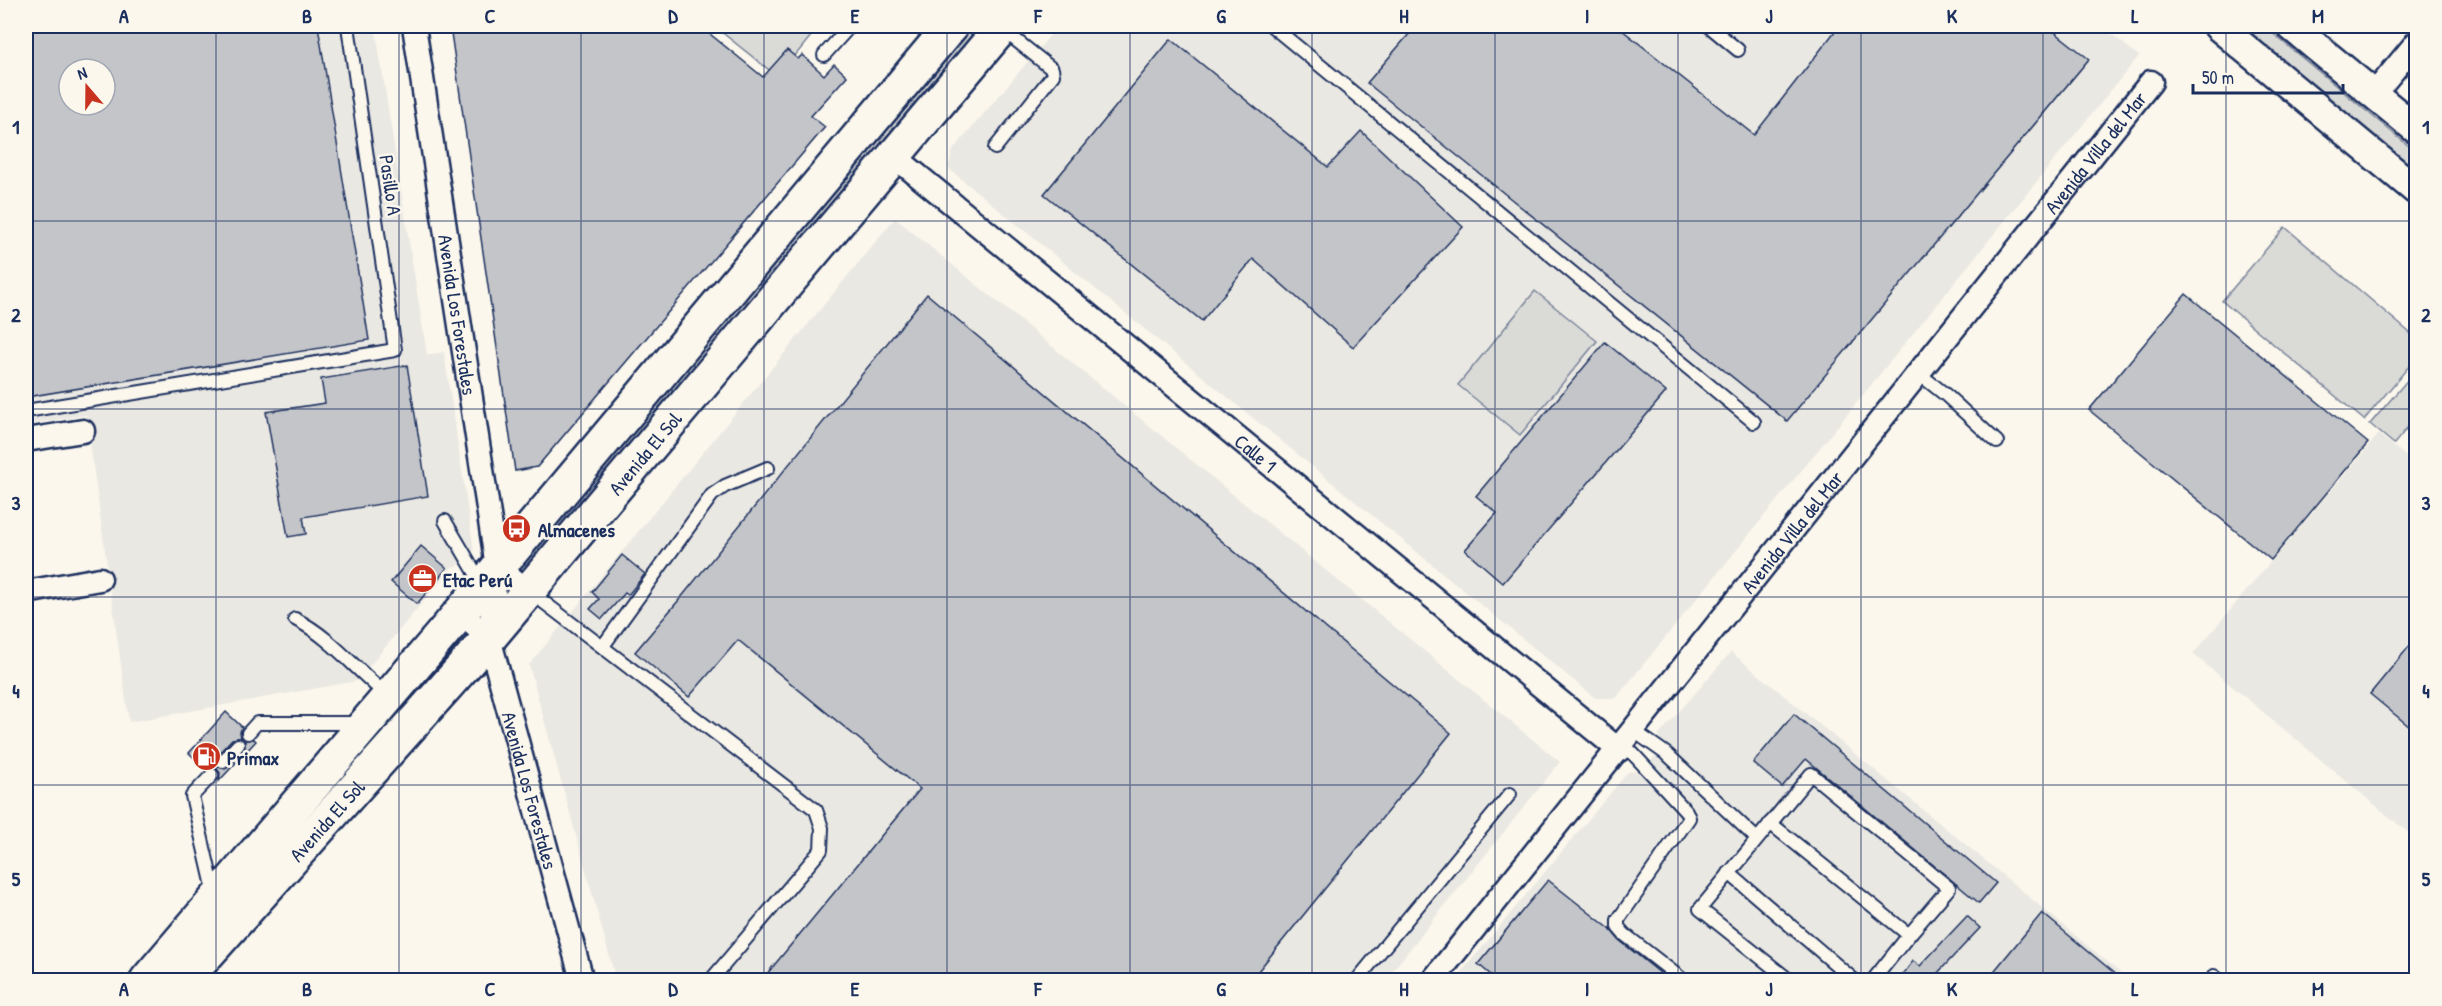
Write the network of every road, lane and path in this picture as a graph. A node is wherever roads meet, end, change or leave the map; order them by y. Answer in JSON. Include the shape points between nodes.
{"nodes":[{"id":1,"x":348,"y":26,"type":"edge"},
{"id":2,"x":414,"y":26,"type":"edge"},
{"id":3,"x":850,"y":26,"type":"edge"},
{"id":4,"x":951,"y":26,"type":"edge"},
{"id":5,"x":1272,"y":26,"type":"edge"},
{"id":6,"x":1709,"y":26,"type":"edge"},
{"id":7,"x":2218,"y":26,"type":"edge"},
{"id":8,"x":2291,"y":26,"type":"edge"},
{"id":9,"x":1002,"y":27,"type":"edge"},
{"id":10,"x":2416,"y":43,"type":"edge"},
{"id":11,"x":1738,"y":50,"type":"dead end"},
{"id":12,"x":824,"y":56,"type":"dead end"},
{"id":13,"x":2151,"y":82,"type":"dead end"},
{"id":14,"x":2374,"y":94,"type":"junction"},
{"id":15,"x":2416,"y":129,"type":"edge"},
{"id":16,"x":995,"y":148,"type":"dead end"},
{"id":17,"x":894,"y":156,"type":"junction"},
{"id":18,"x":2416,"y":190,"type":"edge"},
{"id":19,"x":1917,"y":372,"type":"junction"},
{"id":20,"x":26,"y":411,"type":"edge"},
{"id":21,"x":1755,"y":422,"type":"dead end"},
{"id":22,"x":83,"y":431,"type":"dead end"},
{"id":23,"x":26,"y":440,"type":"edge"},
{"id":24,"x":1997,"y":442,"type":"dead end"},
{"id":25,"x":768,"y":468,"type":"dead end"},
{"id":26,"x":445,"y":521,"type":"dead end"},
{"id":27,"x":490,"y":576,"type":"junction"},
{"id":28,"x":100,"y":579,"type":"dead end"},
{"id":29,"x":528,"y":591,"type":"junction"},
{"id":30,"x":26,"y":592,"type":"edge"},
{"id":31,"x":460,"y":613,"type":"junction"},
{"id":32,"x":295,"y":619,"type":"dead end"},
{"id":33,"x":489,"y":638,"type":"junction"},
{"id":34,"x":603,"y":646,"type":"junction"},
{"id":35,"x":389,"y":696,"type":"junction"},
{"id":36,"x":366,"y":723,"type":"junction"},
{"id":37,"x":248,"y":733,"type":"dead end"},
{"id":38,"x":1626,"y":742,"type":"junction"},
{"id":39,"x":238,"y":745,"type":"dead end"},
{"id":40,"x":223,"y":762,"type":"dead end"},
{"id":41,"x":212,"y":775,"type":"dead end"},
{"id":42,"x":1510,"y":794,"type":"dead end"},
{"id":43,"x":1770,"y":823,"type":"junction"},
{"id":44,"x":1757,"y":838,"type":"junction"},
{"id":45,"x":1729,"y":873,"type":"junction"},
{"id":46,"x":216,"y":898,"type":"junction"},
{"id":47,"x":1910,"y":935,"type":"junction"},
{"id":48,"x":147,"y":981,"type":"edge"},
{"id":49,"x":184,"y":981,"type":"edge"},
{"id":50,"x":582,"y":981,"type":"edge"},
{"id":51,"x":711,"y":981,"type":"edge"},
{"id":52,"x":1357,"y":981,"type":"edge"},
{"id":53,"x":1433,"y":981,"type":"edge"},
{"id":54,"x":1683,"y":981,"type":"edge"},
{"id":55,"x":1789,"y":981,"type":"edge"},
{"id":56,"x":1854,"y":981,"type":"edge"},
{"id":57,"x":1873,"y":981,"type":"edge"}],
"edges":[{"from":1,"to":20,"type":"lane","name":"Pasillo A","via":[[395,350]]},
{"from":2,"to":27,"type":"street","name":"Avenida Los Forestales"},
{"from":3,"to":12,"type":"lane"},
{"from":4,"to":27,"type":"main road","name":"Avenida El Sol"},
{"from":5,"to":21,"type":"lane"},
{"from":6,"to":11,"type":"lane"},
{"from":7,"to":18,"type":"street"},
{"from":8,"to":14,"type":"street"},
{"from":9,"to":16,"type":"lane","via":[[1052,69],[1053,75]]},
{"from":9,"to":17,"type":"main road","name":"Avenida El Sol"},
{"from":10,"to":14,"type":"street"},
{"from":13,"to":19,"type":"street","name":"Avenida Villa del Mar"},
{"from":14,"to":15,"type":"street"},
{"from":17,"to":29,"type":"main road","name":"Avenida El Sol"},
{"from":17,"to":38,"type":"street","name":"Calle 1"},
{"from":19,"to":24,"type":"lane"},
{"from":19,"to":38,"type":"street","name":"Avenida Villa del Mar"},
{"from":22,"to":23,"type":"street"},
{"from":25,"to":34,"type":"lane","via":[[712,495]]},
{"from":26,"to":27,"type":"lane"},
{"from":27,"to":29,"type":"street"},
{"from":27,"to":31,"type":"main road","name":"Avenida El Sol"},
{"from":27,"to":33,"type":"street","name":"Avenida Los Forestales"},
{"from":28,"to":30,"type":"street"},
{"from":29,"to":33,"type":"main road","name":"Avenida El Sol"},
{"from":29,"to":34,"type":"lane"},
{"from":31,"to":33,"type":"street"},
{"from":31,"to":35,"type":"main road","name":"Avenida El Sol"},
{"from":32,"to":35,"type":"lane","via":[[338,648]]},
{"from":33,"to":49,"type":"main road","name":"Avenida El Sol"},
{"from":33,"to":50,"type":"street","name":"Avenida Los Forestales"},
{"from":34,"to":51,"type":"lane","via":[[816,810],[822,828],[821,850]]},
{"from":35,"to":36,"type":"main road","name":"Avenida El Sol"},
{"from":36,"to":37,"type":"lane","via":[[257,723]]},
{"from":36,"to":46,"type":"main road","name":"Avenida El Sol"},
{"from":38,"to":44,"type":"lane","via":[[1668,755]]},
{"from":38,"to":53,"type":"street","name":"Avenida Villa del Mar"},
{"from":38,"to":54,"type":"lane","via":[[1689,818],[1618,920],[1618,927]]},
{"from":39,"to":40,"type":"lane"},
{"from":41,"to":46,"type":"lane","via":[[192,796]]},
{"from":42,"to":52,"type":"lane"},
{"from":43,"to":44,"type":"lane"},
{"from":43,"to":47,"type":"lane"},
{"from":43,"to":47,"type":"lane","via":[[1811,774],[1949,888]]},
{"from":44,"to":45,"type":"lane"},
{"from":45,"to":55,"type":"lane","via":[[1700,909]]},
{"from":45,"to":56,"type":"lane"},
{"from":46,"to":48,"type":"main road","name":"Avenida El Sol"},
{"from":47,"to":57,"type":"lane"}]}
